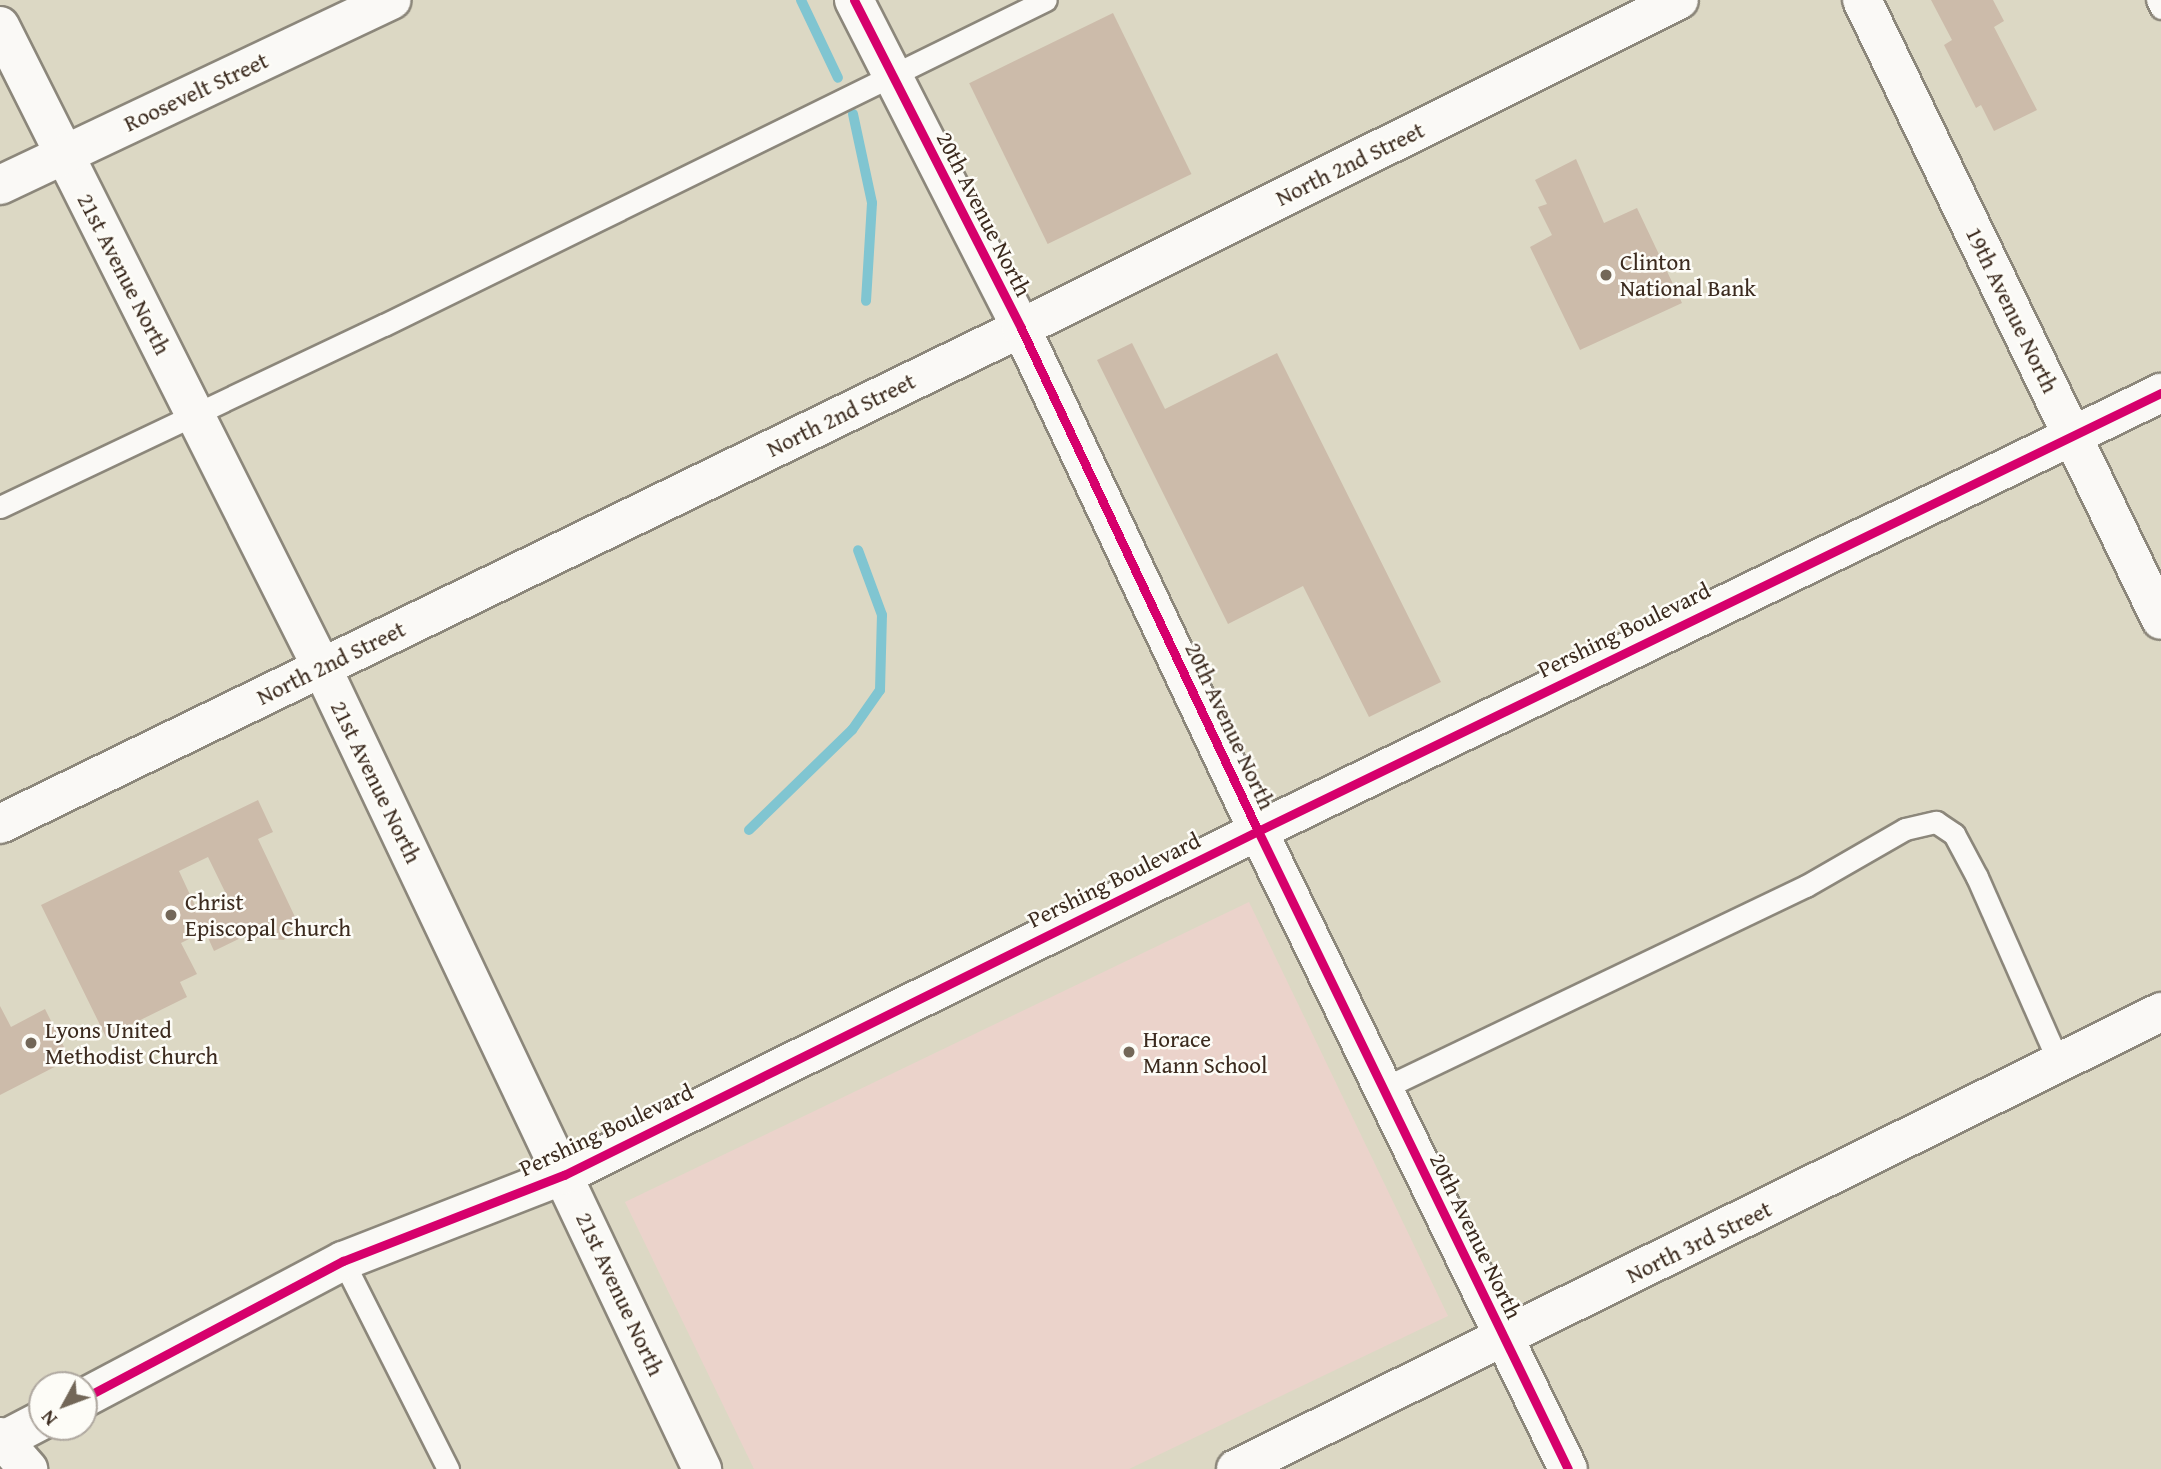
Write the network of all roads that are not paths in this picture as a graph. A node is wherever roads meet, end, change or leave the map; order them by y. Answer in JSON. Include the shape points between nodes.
{"nodes":[{"id":1,"x":392,"y":0,"type":"edge"},
{"id":2,"x":854,"y":0,"type":"edge"},
{"id":3,"x":1046,"y":0,"type":"edge"},
{"id":4,"x":1679,"y":0,"type":"edge"},
{"id":5,"x":1862,"y":0,"type":"edge"},
{"id":6,"x":2157,"y":0,"type":"edge"},
{"id":7,"x":2161,"y":8,"type":"edge"},
{"id":8,"x":0,"y":26,"type":"edge"},
{"id":9,"x":892,"y":74,"type":"junction"},
{"id":10,"x":64,"y":154,"type":"junction"},
{"id":11,"x":0,"y":185,"type":"edge"},
{"id":12,"x":1021,"y":328,"type":"junction"},
{"id":13,"x":2161,"y":393,"type":"edge"},
{"id":14,"x":196,"y":416,"type":"junction"},
{"id":15,"x":2071,"y":433,"type":"junction"},
{"id":16,"x":0,"y":507,"type":"edge"},
{"id":17,"x":2161,"y":620,"type":"edge"},
{"id":18,"x":322,"y":668,"type":"junction"},
{"id":19,"x":0,"y":824,"type":"edge"},
{"id":20,"x":1258,"y":831,"type":"junction"},
{"id":21,"x":2161,"y":1012,"type":"edge"},
{"id":22,"x":2059,"y":1063,"type":"junction"},
{"id":23,"x":1382,"y":1089,"type":"junction"},
{"id":24,"x":564,"y":1175,"type":"junction"},
{"id":25,"x":343,"y":1261,"type":"junction"},
{"id":26,"x":1506,"y":1338,"type":"junction"},
{"id":27,"x":98,"y":1391,"type":"edge"},
{"id":28,"x":28,"y":1427,"type":"edge"},
{"id":29,"x":1,"y":1440,"type":"edge"},
{"id":30,"x":28,"y":1469,"type":"edge"},
{"id":31,"x":448,"y":1469,"type":"edge"},
{"id":32,"x":702,"y":1469,"type":"edge"},
{"id":33,"x":1236,"y":1469,"type":"edge"},
{"id":34,"x":1569,"y":1469,"type":"edge"}],
"edges":[{"from":1,"to":10,"type":"street","name":"Roosevelt Street"},
{"from":2,"to":9,"type":"street","name":"20th Avenue North"},
{"from":3,"to":9,"type":"lane"},
{"from":4,"to":12,"type":"street","name":"North 2nd Street"},
{"from":5,"to":15,"type":"street","name":"19th Avenue North"},
{"from":6,"to":7,"type":"lane"},
{"from":8,"to":10,"type":"street","name":"21st Avenue North"},
{"from":9,"to":12,"type":"street","name":"20th Avenue North"},
{"from":9,"to":14,"type":"lane"},
{"from":10,"to":11,"type":"street","name":"Roosevelt Street"},
{"from":10,"to":14,"type":"street","name":"21st Avenue North"},
{"from":12,"to":18,"type":"street","name":"North 2nd Street"},
{"from":12,"to":20,"type":"street","name":"20th Avenue North"},
{"from":13,"to":15,"type":"street","name":"Pershing Boulevard"},
{"from":14,"to":16,"type":"lane"},
{"from":14,"to":18,"type":"street","name":"21st Avenue North"},
{"from":15,"to":17,"type":"street","name":"19th Avenue North"},
{"from":15,"to":20,"type":"street","name":"Pershing Boulevard"},
{"from":18,"to":19,"type":"street","name":"North 2nd Street"},
{"from":18,"to":24,"type":"street","name":"21st Avenue North"},
{"from":20,"to":23,"type":"street","name":"20th Avenue North"},
{"from":20,"to":24,"type":"street","name":"Pershing Boulevard"},
{"from":21,"to":22,"type":"street","name":"North 3rd Street"},
{"from":22,"to":23,"type":"lane","via":[[1977,877],[1954,834],[1937,822],[1905,829],[1806,886]]},
{"from":22,"to":26,"type":"street","name":"North 3rd Street"},
{"from":23,"to":26,"type":"street","name":"20th Avenue North"},
{"from":24,"to":25,"type":"street","name":"Pershing Boulevard"},
{"from":24,"to":32,"type":"street","name":"21st Avenue North"},
{"from":25,"to":27,"type":"street","name":"Pershing Boulevard"},
{"from":25,"to":31,"type":"lane"},
{"from":26,"to":33,"type":"street","name":"North 3rd Street"},
{"from":26,"to":34,"type":"street","name":"20th Avenue North"},
{"from":28,"to":29,"type":"street"},
{"from":29,"to":30,"type":"street"}]}
